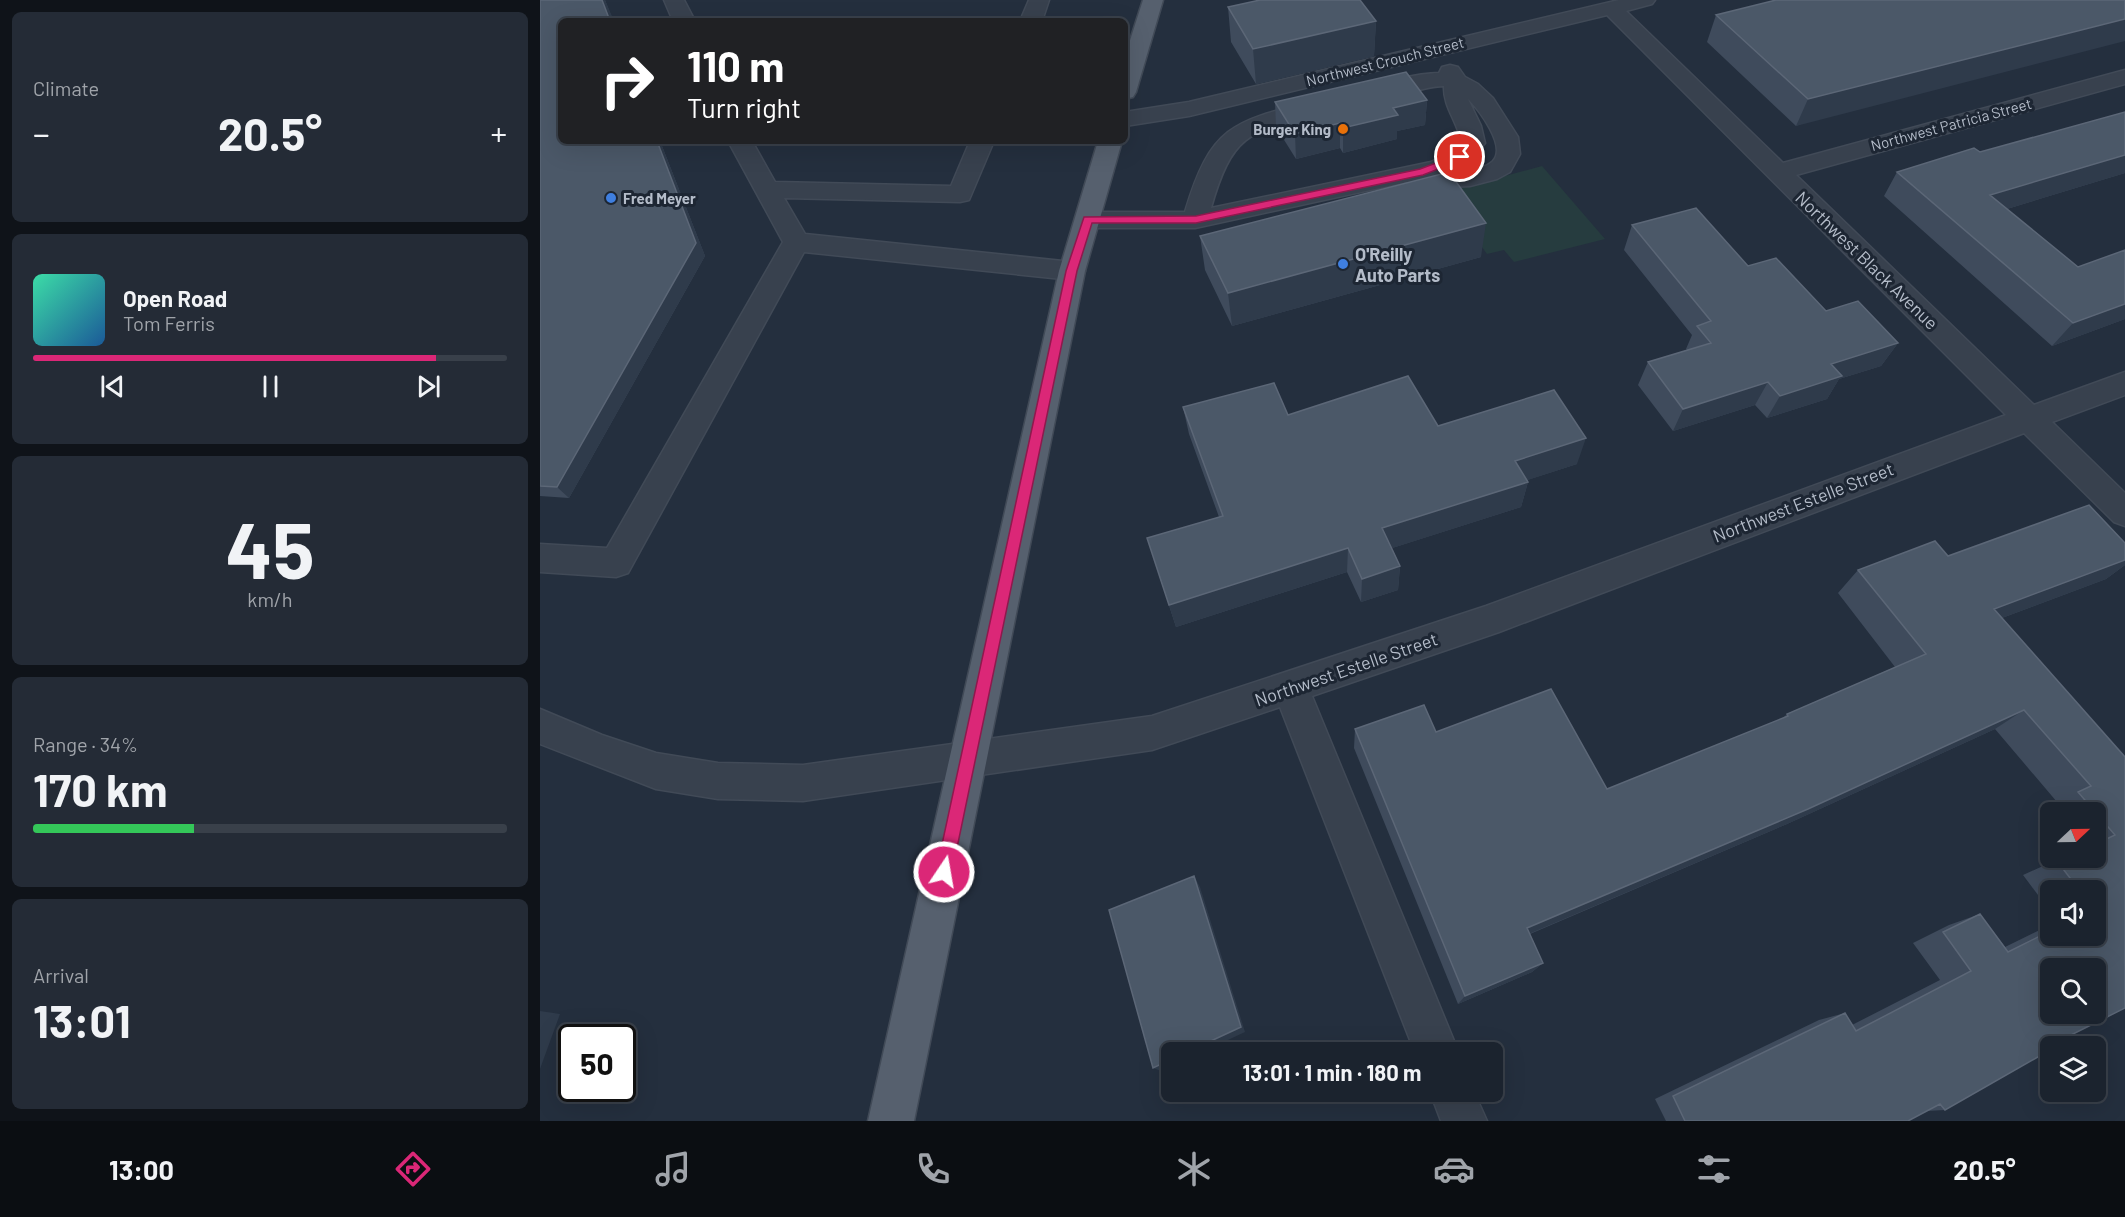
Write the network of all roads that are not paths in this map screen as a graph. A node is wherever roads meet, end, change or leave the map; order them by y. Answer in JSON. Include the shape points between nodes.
{"nodes":[{"id":1,"x":674,"y":0,"type":"edge"},
{"id":2,"x":1039,"y":0,"type":"edge"},
{"id":3,"x":1153,"y":0,"type":"edge"},
{"id":4,"x":1645,"y":0,"type":"edge"},
{"id":5,"x":1610,"y":8,"type":"junction"},
{"id":6,"x":683,"y":18,"type":"edge"},
{"id":7,"x":1032,"y":18,"type":"edge"},
{"id":8,"x":1434,"y":49,"type":"junction"},
{"id":9,"x":2125,"y":77,"type":"edge"},
{"id":10,"x":1456,"y":81,"type":"junction"},
{"id":11,"x":1128,"y":82,"type":"edge"},
{"id":12,"x":1128,"y":119,"type":"edge"},
{"id":13,"x":742,"y":144,"type":"edge"},
{"id":14,"x":981,"y":144,"type":"edge"},
{"id":15,"x":1109,"y":144,"type":"edge"},
{"id":16,"x":1777,"y":172,"type":"junction"},
{"id":17,"x":1408,"y":175,"type":"junction"},
{"id":18,"x":767,"y":190,"type":"junction"},
{"id":19,"x":1088,"y":220,"type":"junction"},
{"id":20,"x":1196,"y":220,"type":"junction"},
{"id":21,"x":796,"y":242,"type":"junction"},
{"id":22,"x":1072,"y":271,"type":"junction"},
{"id":23,"x":2125,"y":383,"type":"edge"},
{"id":24,"x":2028,"y":418,"type":"junction"},
{"id":25,"x":2125,"y":513,"type":"edge"},
{"id":26,"x":540,"y":558,"type":"edge"},
{"id":27,"x":1291,"y":688,"type":"junction"},
{"id":28,"x":540,"y":726,"type":"edge"},
{"id":29,"x":968,"y":761,"type":"junction"},
{"id":30,"x":1433,"y":1042,"type":"edge"},
{"id":31,"x":1456,"y":1102,"type":"edge"},
{"id":32,"x":891,"y":1121,"type":"edge"},
{"id":33,"x":1464,"y":1121,"type":"edge"}],
"edges":[{"from":1,"to":6,"type":"street"},
{"from":2,"to":7,"type":"street"},
{"from":3,"to":11,"type":"main road"},
{"from":4,"to":5,"type":"street","name":"Northwest Crouch Street"},
{"from":5,"to":8,"type":"street","name":"Northwest Crouch Street"},
{"from":5,"to":16,"type":"street","name":"Northwest Black Avenue"},
{"from":8,"to":10,"type":"street"},
{"from":8,"to":12,"type":"street","name":"Northwest Crouch Street","via":[[1189,109]]},
{"from":9,"to":16,"type":"street","name":"Northwest Patricia Street"},
{"from":10,"to":17,"type":"street","via":[[1457,107],[1472,131],[1473,143],[1460,157],[1438,168]]},
{"from":10,"to":17,"type":"street","via":[[1486,104],[1508,133],[1508,156],[1496,172],[1482,177],[1465,180]]},
{"from":10,"to":20,"type":"street","via":[[1436,80],[1348,100],[1262,121],[1233,135],[1224,144],[1206,181]]},
{"from":13,"to":18,"type":"street"},
{"from":14,"to":18,"type":"street","via":[[960,194]]},
{"from":15,"to":19,"type":"main road"},
{"from":16,"to":24,"type":"street","name":"Northwest Black Avenue"},
{"from":17,"to":20,"type":"street"},
{"from":18,"to":21,"type":"street"},
{"from":19,"to":20,"type":"street"},
{"from":19,"to":22,"type":"main road"},
{"from":21,"to":22,"type":"street"},
{"from":21,"to":26,"type":"street","via":[[616,563]]},
{"from":22,"to":29,"type":"main road"},
{"from":23,"to":24,"type":"street","name":"Northwest Estelle Street"},
{"from":24,"to":25,"type":"street","name":"Northwest Black Avenue"},
{"from":24,"to":27,"type":"street","name":"Northwest Estelle Street","via":[[1498,617]]},
{"from":27,"to":29,"type":"street","name":"Northwest Estelle Street","via":[[1152,733]]},
{"from":27,"to":30,"type":"street"},
{"from":28,"to":29,"type":"street","name":"Northwest Estelle Street","via":[[656,771],[718,781],[803,783]]},
{"from":29,"to":32,"type":"main road"},
{"from":31,"to":33,"type":"street"}]}
